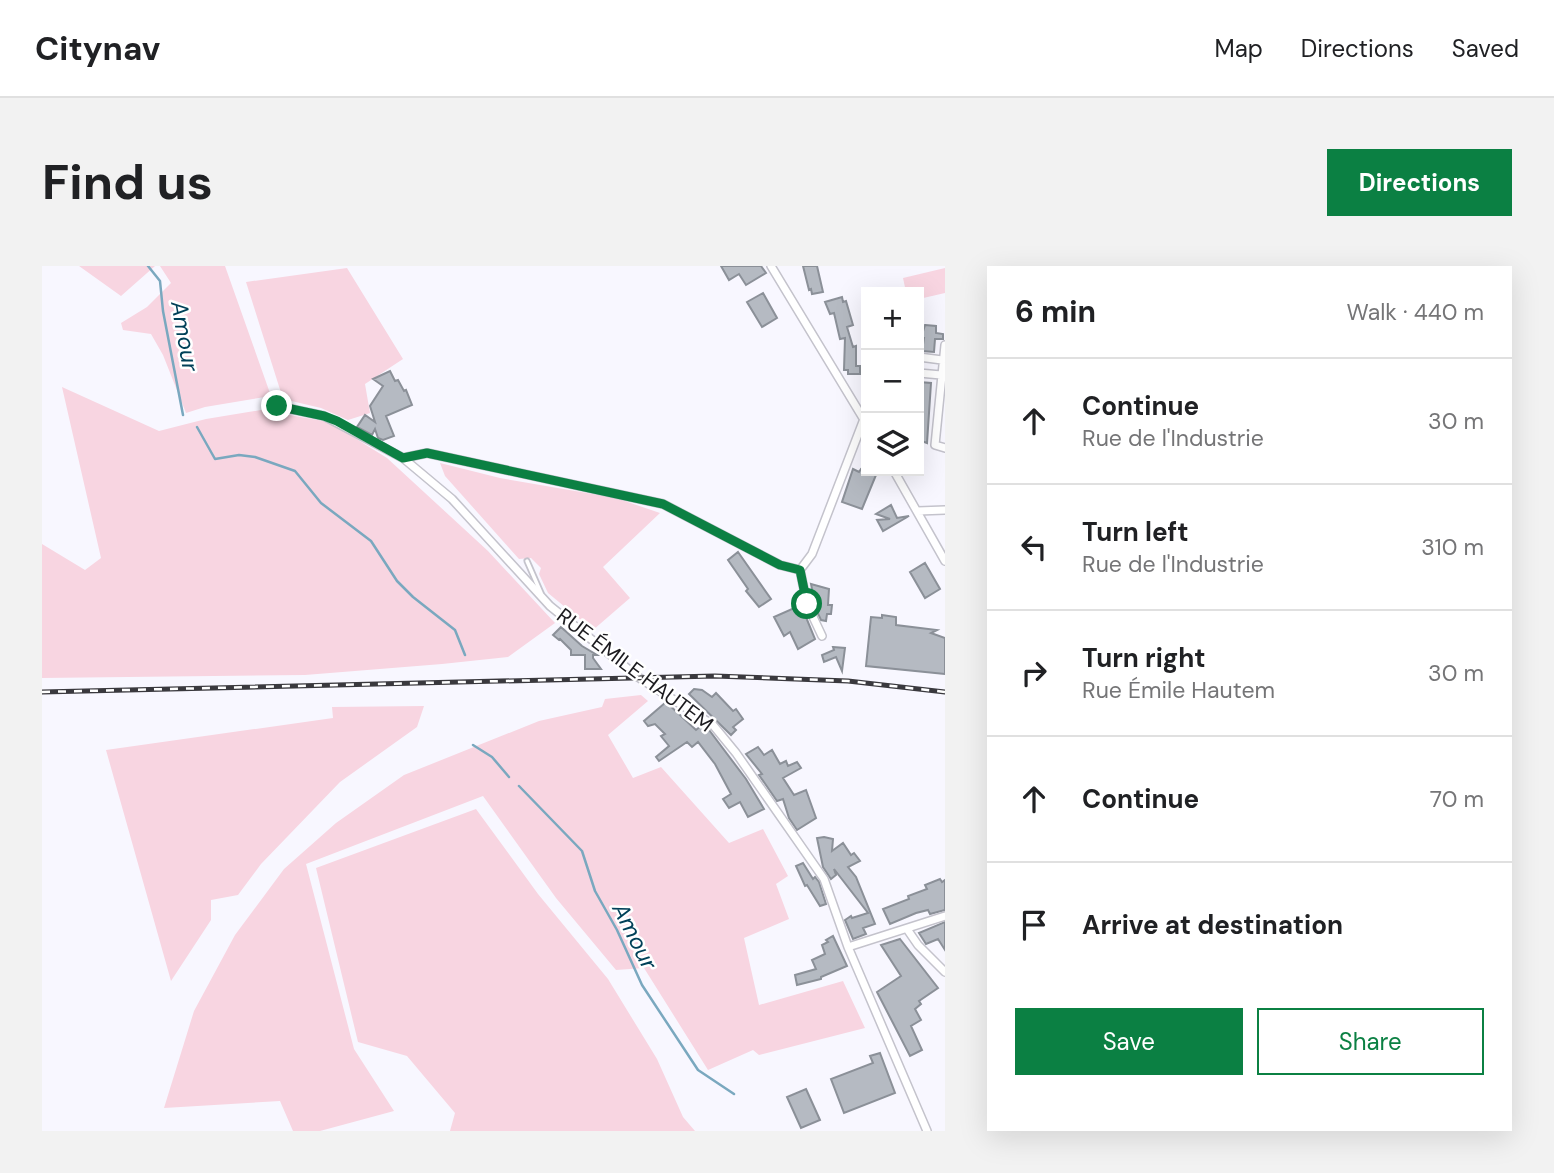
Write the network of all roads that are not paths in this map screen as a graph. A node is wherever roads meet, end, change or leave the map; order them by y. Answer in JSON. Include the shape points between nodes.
{"nodes":[{"id":1,"x":771,"y":266,"type":"edge"},
{"id":2,"x":945,"y":345,"type":"edge"},
{"id":3,"x":924,"y":358,"type":"edge"},
{"id":4,"x":942,"y":360,"type":"junction"},
{"id":5,"x":924,"y":373,"type":"edge"},
{"id":6,"x":941,"y":375,"type":"junction"},
{"id":7,"x":277,"y":406,"type":"dead end"},
{"id":8,"x":861,"y":414,"type":"edge"},
{"id":9,"x":861,"y":431,"type":"edge"},
{"id":10,"x":945,"y":448,"type":"edge"},
{"id":11,"x":403,"y":458,"type":"junction"},
{"id":12,"x":897,"y":476,"type":"edge"},
{"id":13,"x":945,"y":510,"type":"edge"},
{"id":14,"x":918,"y":511,"type":"junction"},
{"id":15,"x":527,"y":561,"type":"dead end"},
{"id":16,"x":945,"y":561,"type":"edge"},
{"id":17,"x":800,"y":570,"type":"junction"},
{"id":18,"x":543,"y":599,"type":"junction"},
{"id":19,"x":822,"y":636,"type":"dead end"},
{"id":20,"x":945,"y":916,"type":"edge"},
{"id":21,"x":907,"y":929,"type":"junction"},
{"id":22,"x":848,"y":947,"type":"junction"},
{"id":23,"x":945,"y":972,"type":"edge"},
{"id":24,"x":927,"y":1131,"type":"edge"}],
"edges":[{"from":1,"to":8,"type":"street"},
{"from":2,"to":4,"type":"street"},
{"from":3,"to":4,"type":"street"},
{"from":4,"to":6,"type":"street"},
{"from":5,"to":6,"type":"street"},
{"from":6,"to":10,"type":"street","via":[[934,445]]},
{"from":7,"to":11,"type":"street","name":"RUE ÉMILE HAUTEM","via":[[324,416]]},
{"from":9,"to":17,"type":"street","via":[[813,554]]},
{"from":11,"to":17,"type":"street","via":[[427,453],[663,504],[780,565]]},
{"from":11,"to":18,"type":"street","name":"RUE ÉMILE HAUTEM","via":[[452,499]]},
{"from":12,"to":14,"type":"street"},
{"from":13,"to":14,"type":"street"},
{"from":14,"to":16,"type":"street"},
{"from":15,"to":18,"type":"lane"},
{"from":17,"to":19,"type":"street","via":[[807,604]]},
{"from":18,"to":22,"type":"street","name":"RUE ÉMILE HAUTEM","via":[[638,677],[713,725],[824,879]]},
{"from":20,"to":21,"type":"street"},
{"from":21,"to":22,"type":"street"},
{"from":21,"to":23,"type":"street"},
{"from":22,"to":24,"type":"street","name":"RUE ÉMILE HAUTEM"}]}
